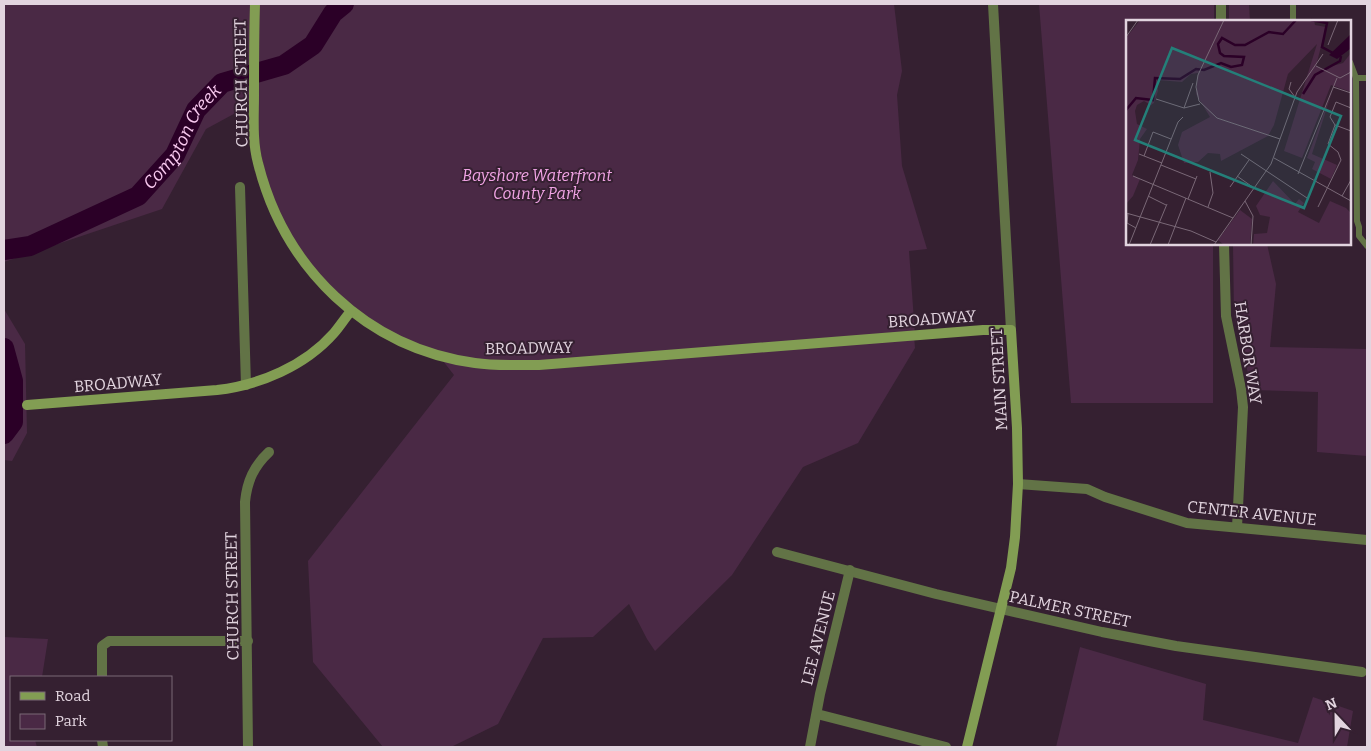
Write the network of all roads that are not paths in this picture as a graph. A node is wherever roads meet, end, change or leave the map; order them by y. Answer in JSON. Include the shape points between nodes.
{"nodes":[{"id":1,"x":255,"y":4,"type":"edge"},
{"id":2,"x":993,"y":4,"type":"edge"},
{"id":3,"x":1221,"y":4,"type":"edge"},
{"id":4,"x":1293,"y":4,"type":"edge"},
{"id":5,"x":1221,"y":20,"type":"edge"},
{"id":6,"x":1293,"y":20,"type":"edge"},
{"id":7,"x":1351,"y":65,"type":"edge"},
{"id":8,"x":1356,"y":78,"type":"junction"},
{"id":9,"x":1367,"y":78,"type":"edge"},
{"id":10,"x":240,"y":187,"type":"dead end"},
{"id":11,"x":1224,"y":245,"type":"edge"},
{"id":12,"x":1367,"y":246,"type":"edge"},
{"id":13,"x":351,"y":311,"type":"junction"},
{"id":14,"x":1011,"y":330,"type":"junction"},
{"id":15,"x":246,"y":385,"type":"junction"},
{"id":16,"x":27,"y":406,"type":"dead end"},
{"id":17,"x":269,"y":452,"type":"dead end"},
{"id":18,"x":1018,"y":484,"type":"junction"},
{"id":19,"x":1237,"y":527,"type":"junction"},
{"id":20,"x":1367,"y":540,"type":"edge"},
{"id":21,"x":777,"y":552,"type":"dead end"},
{"id":22,"x":850,"y":570,"type":"junction"},
{"id":23,"x":1001,"y":609,"type":"junction"},
{"id":24,"x":248,"y":641,"type":"junction"},
{"id":25,"x":1362,"y":672,"type":"dead end"},
{"id":26,"x":102,"y":676,"type":"edge"},
{"id":27,"x":817,"y":714,"type":"junction"},
{"id":28,"x":248,"y":747,"type":"edge"},
{"id":29,"x":810,"y":747,"type":"edge"},
{"id":30,"x":946,"y":747,"type":"edge"},
{"id":31,"x":967,"y":747,"type":"edge"}],
"edges":[{"from":1,"to":13,"type":"street","name":"CHURCH STREET","via":[[257,161],[273,210],[297,254],[320,282]]},
{"from":2,"to":14,"type":"street","name":"MAIN STREET"},
{"from":3,"to":5,"type":"street"},
{"from":4,"to":6,"type":"lane"},
{"from":7,"to":8,"type":"lane"},
{"from":8,"to":9,"type":"lane"},
{"from":8,"to":12,"type":"lane","via":[[1357,221],[1359,236]]},
{"from":10,"to":15,"type":"street"},
{"from":11,"to":19,"type":"street","name":"HARBOR WAY","via":[[1226,316],[1243,407]]},
{"from":13,"to":14,"type":"street","name":"BROADWAY","via":[[383,332],[426,351],[475,363],[506,365]]},
{"from":13,"to":15,"type":"street","name":"BROADWAY","via":[[334,334],[316,350],[278,374]]},
{"from":14,"to":18,"type":"street","name":"MAIN STREET"},
{"from":15,"to":16,"type":"street","name":"BROADWAY"},
{"from":17,"to":24,"type":"street","name":"CHURCH STREET","via":[[250,477],[246,493]]},
{"from":18,"to":19,"type":"street","name":"CENTER AVENUE","via":[[1087,489],[1179,521]]},
{"from":18,"to":23,"type":"street","name":"MAIN STREET","via":[[1011,568]]},
{"from":19,"to":20,"type":"street","name":"CENTER AVENUE"},
{"from":21,"to":22,"type":"street","name":"PALMER STREET"},
{"from":22,"to":23,"type":"street","name":"PALMER STREET"},
{"from":22,"to":27,"type":"street","name":"LEE AVENUE"},
{"from":23,"to":25,"type":"street","name":"PALMER STREET","via":[[1176,646]]},
{"from":23,"to":31,"type":"street","name":"MAIN STREET"},
{"from":24,"to":26,"type":"street","via":[[109,641],[102,646]]},
{"from":24,"to":28,"type":"street","name":"CHURCH STREET"},
{"from":27,"to":29,"type":"street","name":"LEE AVENUE"},
{"from":27,"to":30,"type":"street"}]}
